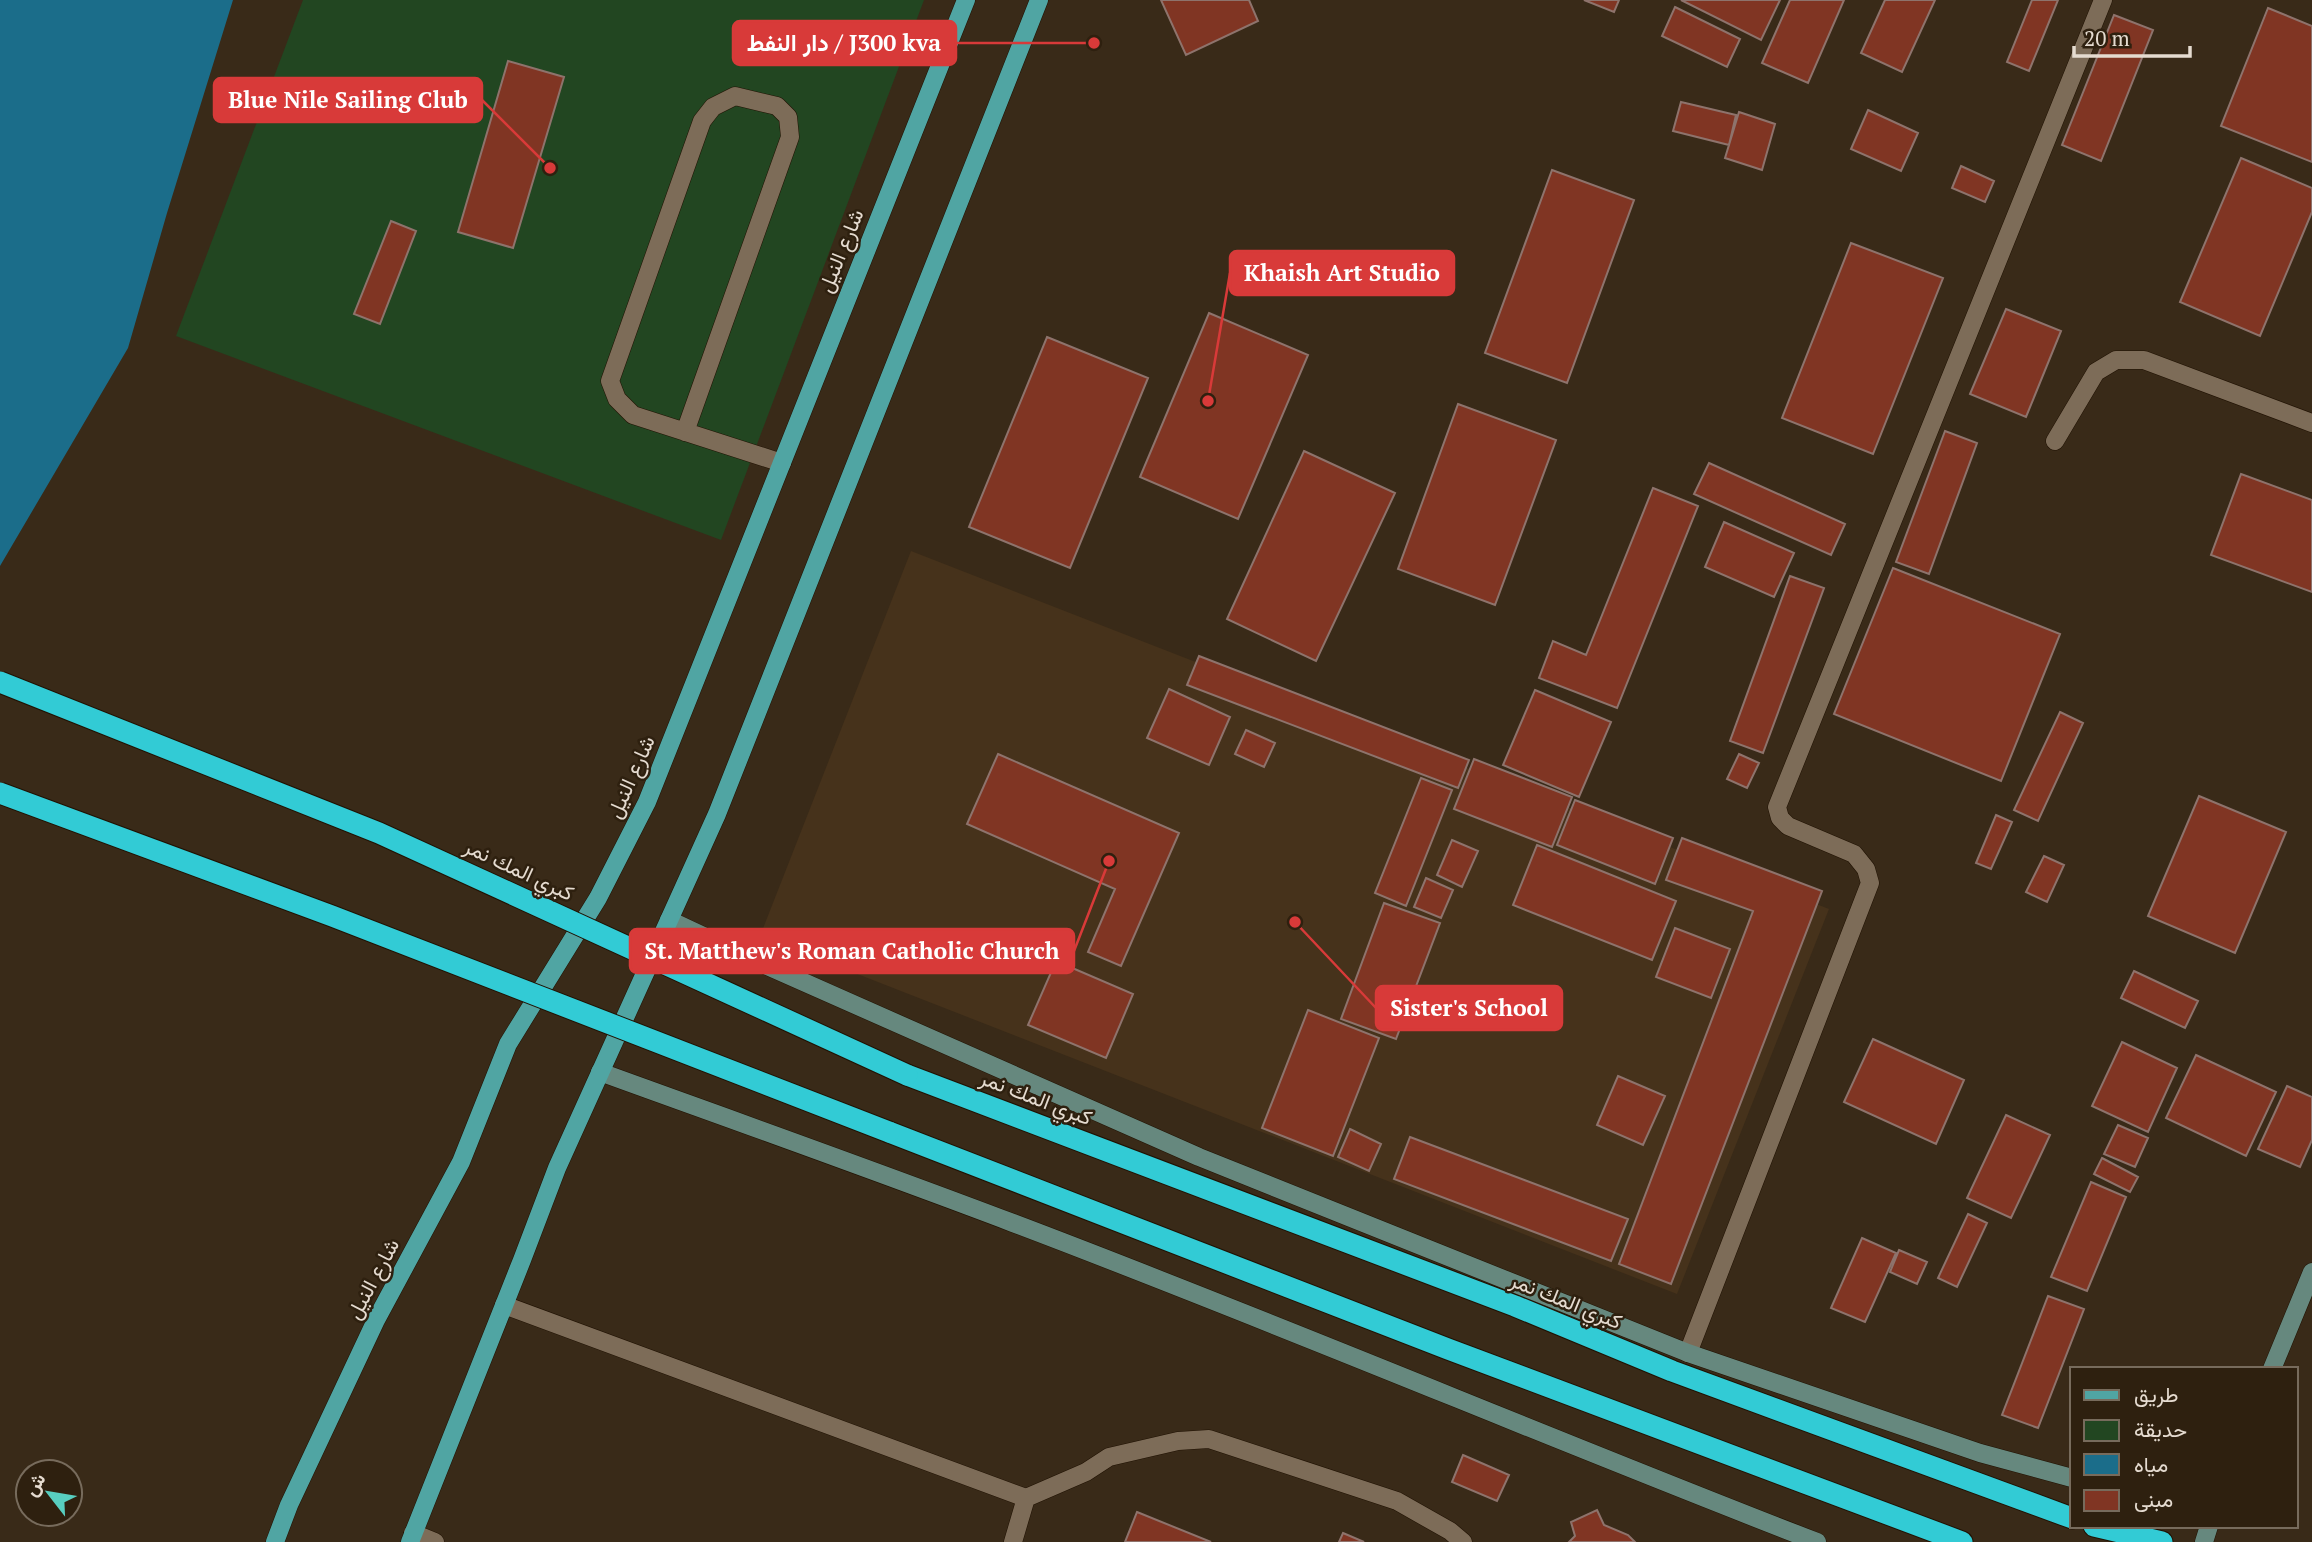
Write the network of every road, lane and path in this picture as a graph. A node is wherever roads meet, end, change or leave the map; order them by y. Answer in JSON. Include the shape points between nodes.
{"nodes":[{"id":1,"x":966,"y":0,"type":"edge"},
{"id":2,"x":1039,"y":0,"type":"edge"},
{"id":3,"x":2103,"y":0,"type":"edge"},
{"id":4,"x":2312,"y":423,"type":"edge"},
{"id":5,"x":685,"y":432,"type":"junction"},
{"id":6,"x":2054,"y":441,"type":"dead end"},
{"id":7,"x":782,"y":463,"type":"junction"},
{"id":8,"x":0,"y":682,"type":"edge"},
{"id":9,"x":0,"y":793,"type":"edge"},
{"id":10,"x":669,"y":920,"type":"junction"},
{"id":11,"x":600,"y":1072,"type":"junction"},
{"id":12,"x":2312,"y":1272,"type":"edge"},
{"id":13,"x":504,"y":1305,"type":"junction"},
{"id":14,"x":1688,"y":1353,"type":"junction"},
{"id":15,"x":2274,"y":1367,"type":"edge"},
{"id":16,"x":2070,"y":1477,"type":"edge"},
{"id":17,"x":1026,"y":1498,"type":"junction"},
{"id":18,"x":2070,"y":1517,"type":"edge"},
{"id":19,"x":2098,"y":1528,"type":"edge"},
{"id":20,"x":412,"y":1537,"type":"edge"},
{"id":21,"x":275,"y":1542,"type":"edge"},
{"id":22,"x":435,"y":1542,"type":"edge"},
{"id":23,"x":1013,"y":1542,"type":"edge"},
{"id":24,"x":1462,"y":1542,"type":"edge"},
{"id":25,"x":1817,"y":1542,"type":"edge"},
{"id":26,"x":1962,"y":1542,"type":"edge"},
{"id":27,"x":2162,"y":1542,"type":"edge"}],
"edges":[{"from":1,"to":7,"type":"main road","name":"شارع النيل"},
{"from":2,"to":10,"type":"main road","via":[[722,801]]},
{"from":3,"to":14,"type":"street","via":[[1777,807],[1788,826],[1854,854],[1870,883]]},
{"from":4,"to":6,"type":"street","via":[[2144,360],[2116,360],[2096,372]]},
{"from":5,"to":5,"type":"street","via":[[633,415],[617,399],[610,381],[702,121],[713,107],[735,96],[777,106],[788,117],[790,137]]},
{"from":5,"to":7,"type":"street"},
{"from":7,"to":21,"type":"main road","name":"شارع النيل","via":[[647,802],[598,898],[508,1044],[461,1162],[376,1320]]},
{"from":8,"to":18,"type":"highway","name":"كبري المك نمر","bridge":true,"via":[[379,833],[907,1075],[1502,1301],[1672,1371]]},
{"from":9,"to":26,"type":"highway","bridge":true},
{"from":10,"to":11,"type":"main road"},
{"from":10,"to":14,"type":"street","via":[[1199,1157]]},
{"from":11,"to":13,"type":"main road"},
{"from":11,"to":25,"type":"street","via":[[1014,1224]]},
{"from":12,"to":15,"type":"street"},
{"from":13,"to":17,"type":"street"},
{"from":13,"to":20,"type":"main road"},
{"from":14,"to":16,"type":"street","via":[[1980,1453]]},
{"from":17,"to":23,"type":"street"},
{"from":17,"to":24,"type":"street","via":[[1109,1457],[1178,1441],[1209,1439],[1397,1501]]},
{"from":19,"to":27,"type":"highway"},
{"from":20,"to":22,"type":"street"}]}
